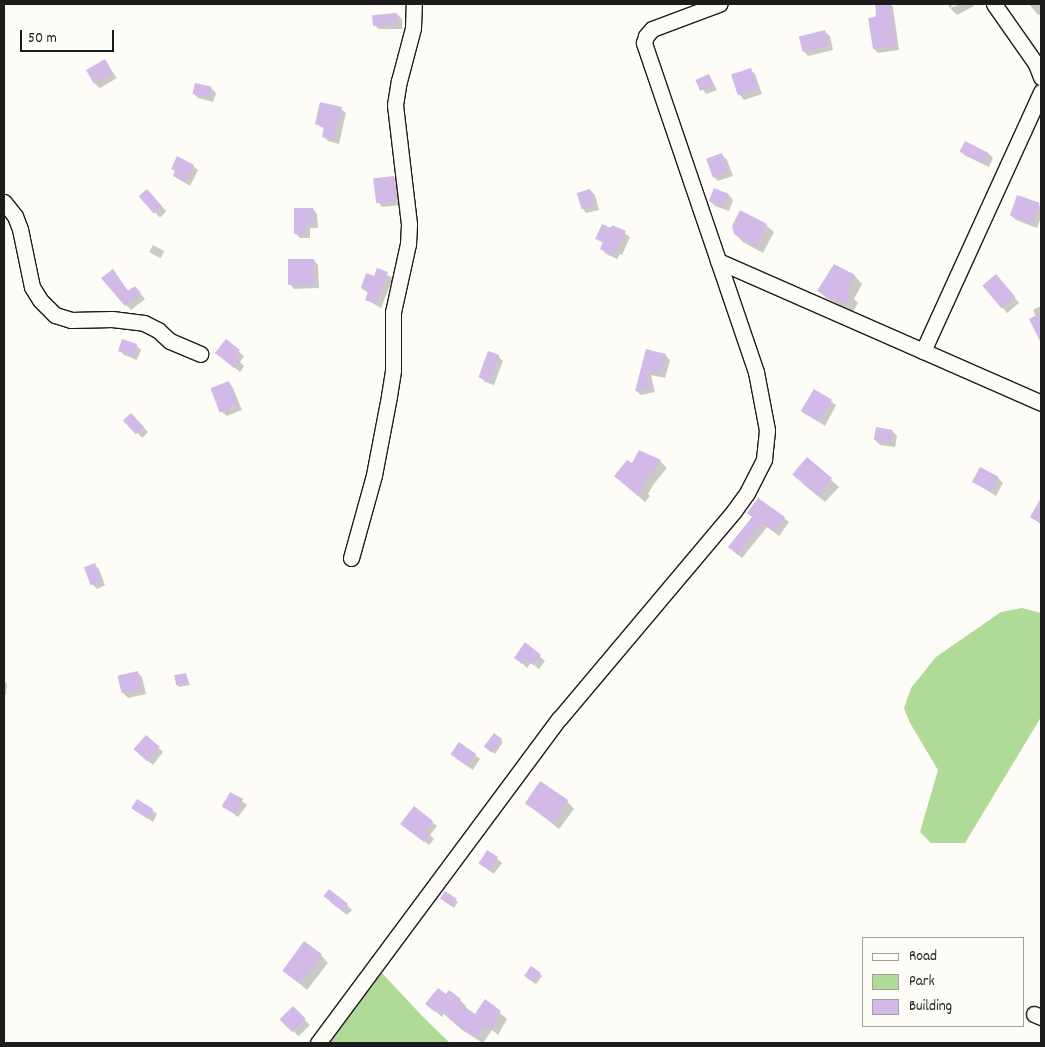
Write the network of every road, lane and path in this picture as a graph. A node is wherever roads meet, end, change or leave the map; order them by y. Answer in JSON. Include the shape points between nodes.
{"nodes":[{"id":1,"x":414,"y":4,"type":"edge"},
{"id":2,"x":719,"y":4,"type":"edge"},
{"id":3,"x":994,"y":4,"type":"edge"},
{"id":4,"x":1041,"y":76,"type":"edge"},
{"id":5,"x":1041,"y":92,"type":"edge"},
{"id":6,"x":4,"y":202,"type":"edge"},
{"id":7,"x":718,"y":261,"type":"junction"},
{"id":8,"x":923,"y":351,"type":"junction"},
{"id":9,"x":200,"y":354,"type":"dead end"},
{"id":10,"x":1041,"y":403,"type":"edge"},
{"id":11,"x":351,"y":558,"type":"dead end"},
{"id":12,"x":318,"y":1043,"type":"edge"}],
"edges":[{"from":1,"to":11,"type":"street","via":[[413,28],[395,105],[409,224],[408,244],[393,312],[390,396],[374,475]]},
{"from":2,"to":7,"type":"street","via":[[655,27],[644,43]]},
{"from":3,"to":4,"type":"street"},
{"from":5,"to":8,"type":"street"},
{"from":6,"to":9,"type":"street","via":[[20,229],[32,287],[55,315],[71,320],[140,322]]},
{"from":7,"to":8,"type":"street"},
{"from":7,"to":12,"type":"street","via":[[753,363],[766,420],[766,452],[753,481],[727,519],[554,725]]},
{"from":8,"to":10,"type":"street"}]}
